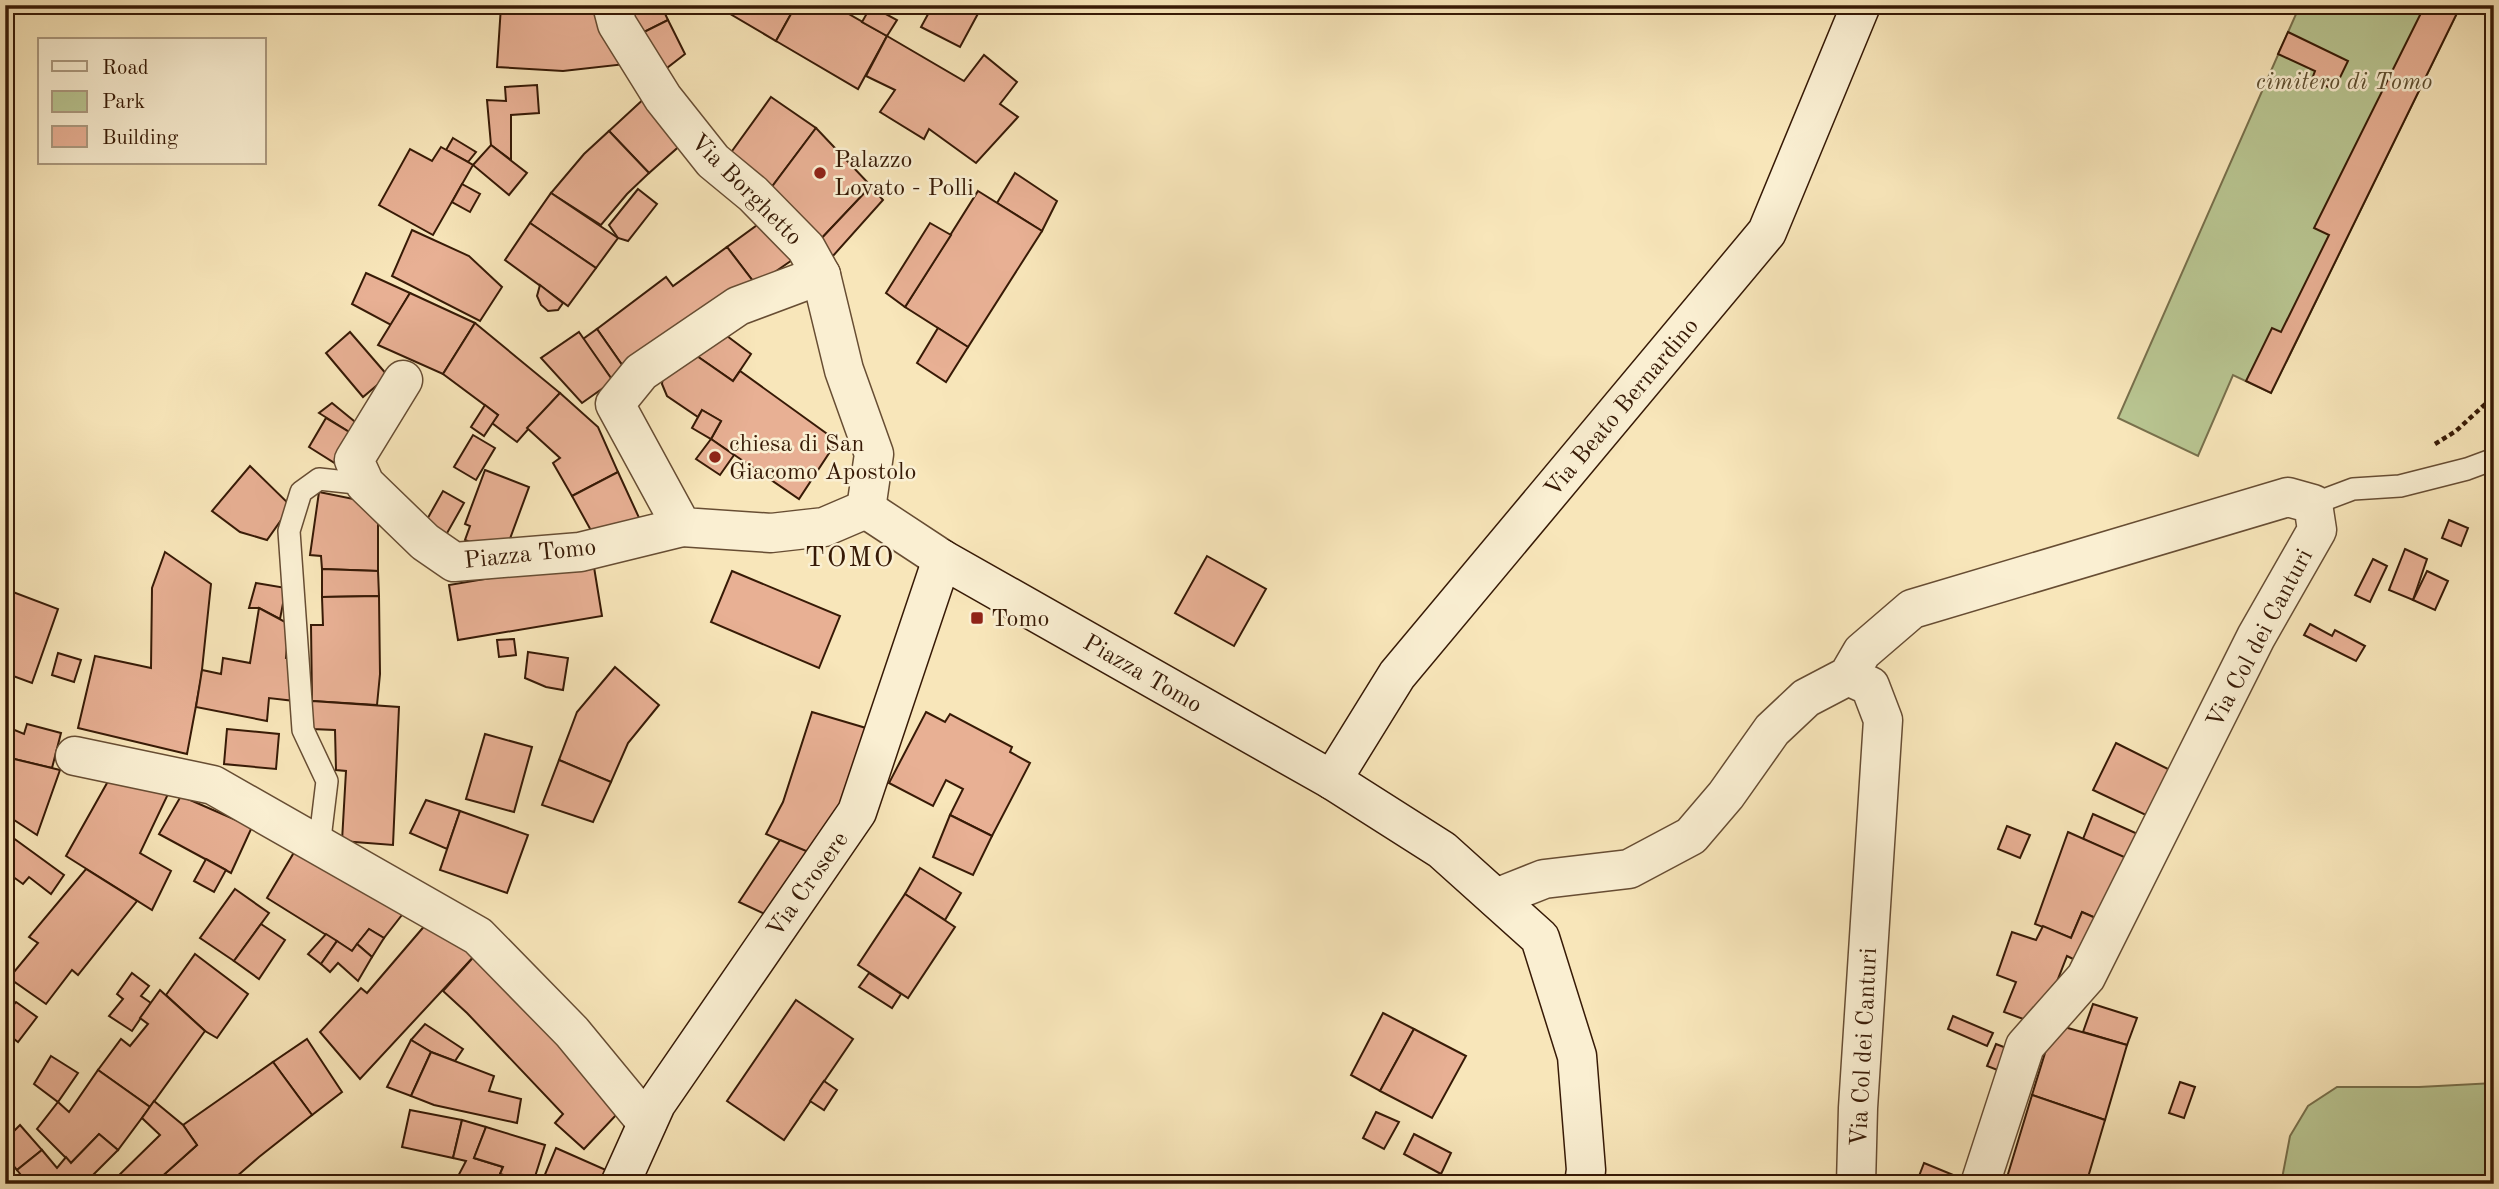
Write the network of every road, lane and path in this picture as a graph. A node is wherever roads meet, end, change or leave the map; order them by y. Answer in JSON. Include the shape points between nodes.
{"nodes":[{"id":1,"x":612,"y":5,"type":"edge"},
{"id":2,"x":1861,"y":5,"type":"edge"},
{"id":3,"x":821,"y":275,"type":"junction"},
{"id":4,"x":403,"y":380,"type":"dead end"},
{"id":5,"x":2494,"y":459,"type":"edge"},
{"id":6,"x":365,"y":484,"type":"junction"},
{"id":7,"x":2313,"y":504,"type":"junction"},
{"id":8,"x":866,"y":509,"type":"junction"},
{"id":9,"x":682,"y":527,"type":"junction"},
{"id":10,"x":942,"y":559,"type":"junction"},
{"id":11,"x":1848,"y":676,"type":"junction"},
{"id":12,"x":75,"y":756,"type":"dead end"},
{"id":13,"x":1332,"y":780,"type":"junction"},
{"id":14,"x":319,"y":847,"type":"junction"},
{"id":15,"x":1496,"y":898,"type":"junction"},
{"id":16,"x":647,"y":1123,"type":"junction"},
{"id":17,"x":620,"y":1184,"type":"edge"},
{"id":18,"x":1584,"y":1184,"type":"edge"},
{"id":19,"x":1856,"y":1184,"type":"edge"},
{"id":20,"x":1980,"y":1184,"type":"edge"}],
"edges":[{"from":1,"to":3,"type":"street","name":"Via Borghetto","via":[[617,24],[663,98],[713,161],[806,248]]},
{"from":2,"to":13,"type":"street","name":"Via Beato Bernardino","via":[[1767,232],[1397,675]]},
{"from":3,"to":8,"type":"street","name":"Via Borghetto","via":[[844,370],[874,454]]},
{"from":3,"to":9,"type":"street","via":[[738,306],[642,372],[615,404]]},
{"from":4,"to":6,"type":"street","via":[[355,460]]},
{"from":5,"to":7,"type":"lane","via":[[2400,486],[2353,489]]},
{"from":6,"to":9,"type":"street","name":"Piazza Tomo","via":[[425,542],[454,562],[580,552]]},
{"from":6,"to":14,"type":"lane","via":[[319,479],[301,492],[289,531],[303,730],[327,780]]},
{"from":7,"to":11,"type":"street","via":[[2288,497],[1912,609],[1862,652]]},
{"from":7,"to":20,"type":"street","name":"Via Col dei Canturi","via":[[2317,530],[2256,637],[2086,977],[2025,1046]]},
{"from":8,"to":9,"type":"street","name":"Piazza Tomo","via":[[824,527],[771,533]]},
{"from":8,"to":10,"type":"street","name":"Piazza Tomo"},
{"from":10,"to":13,"type":"street","name":"Piazza Tomo"},
{"from":10,"to":16,"type":"street","name":"Via Crosere","via":[[858,812]]},
{"from":11,"to":15,"type":"street","via":[[1806,698],[1772,730],[1691,836],[1629,869],[1544,879]]},
{"from":11,"to":19,"type":"street","name":"Via Col dei Canturi","via":[[1870,686],[1883,720]]},
{"from":12,"to":14,"type":"street","via":[[212,785]]},
{"from":13,"to":15,"type":"street","name":"Piazza Tomo","via":[[1442,850]]},
{"from":14,"to":16,"type":"street","via":[[478,936],[572,1032]]},
{"from":15,"to":18,"type":"street","name":"Piazza Tomo","via":[[1541,938],[1545,951],[1577,1056]]},
{"from":16,"to":17,"type":"street","name":"Via Crosere"}]}
